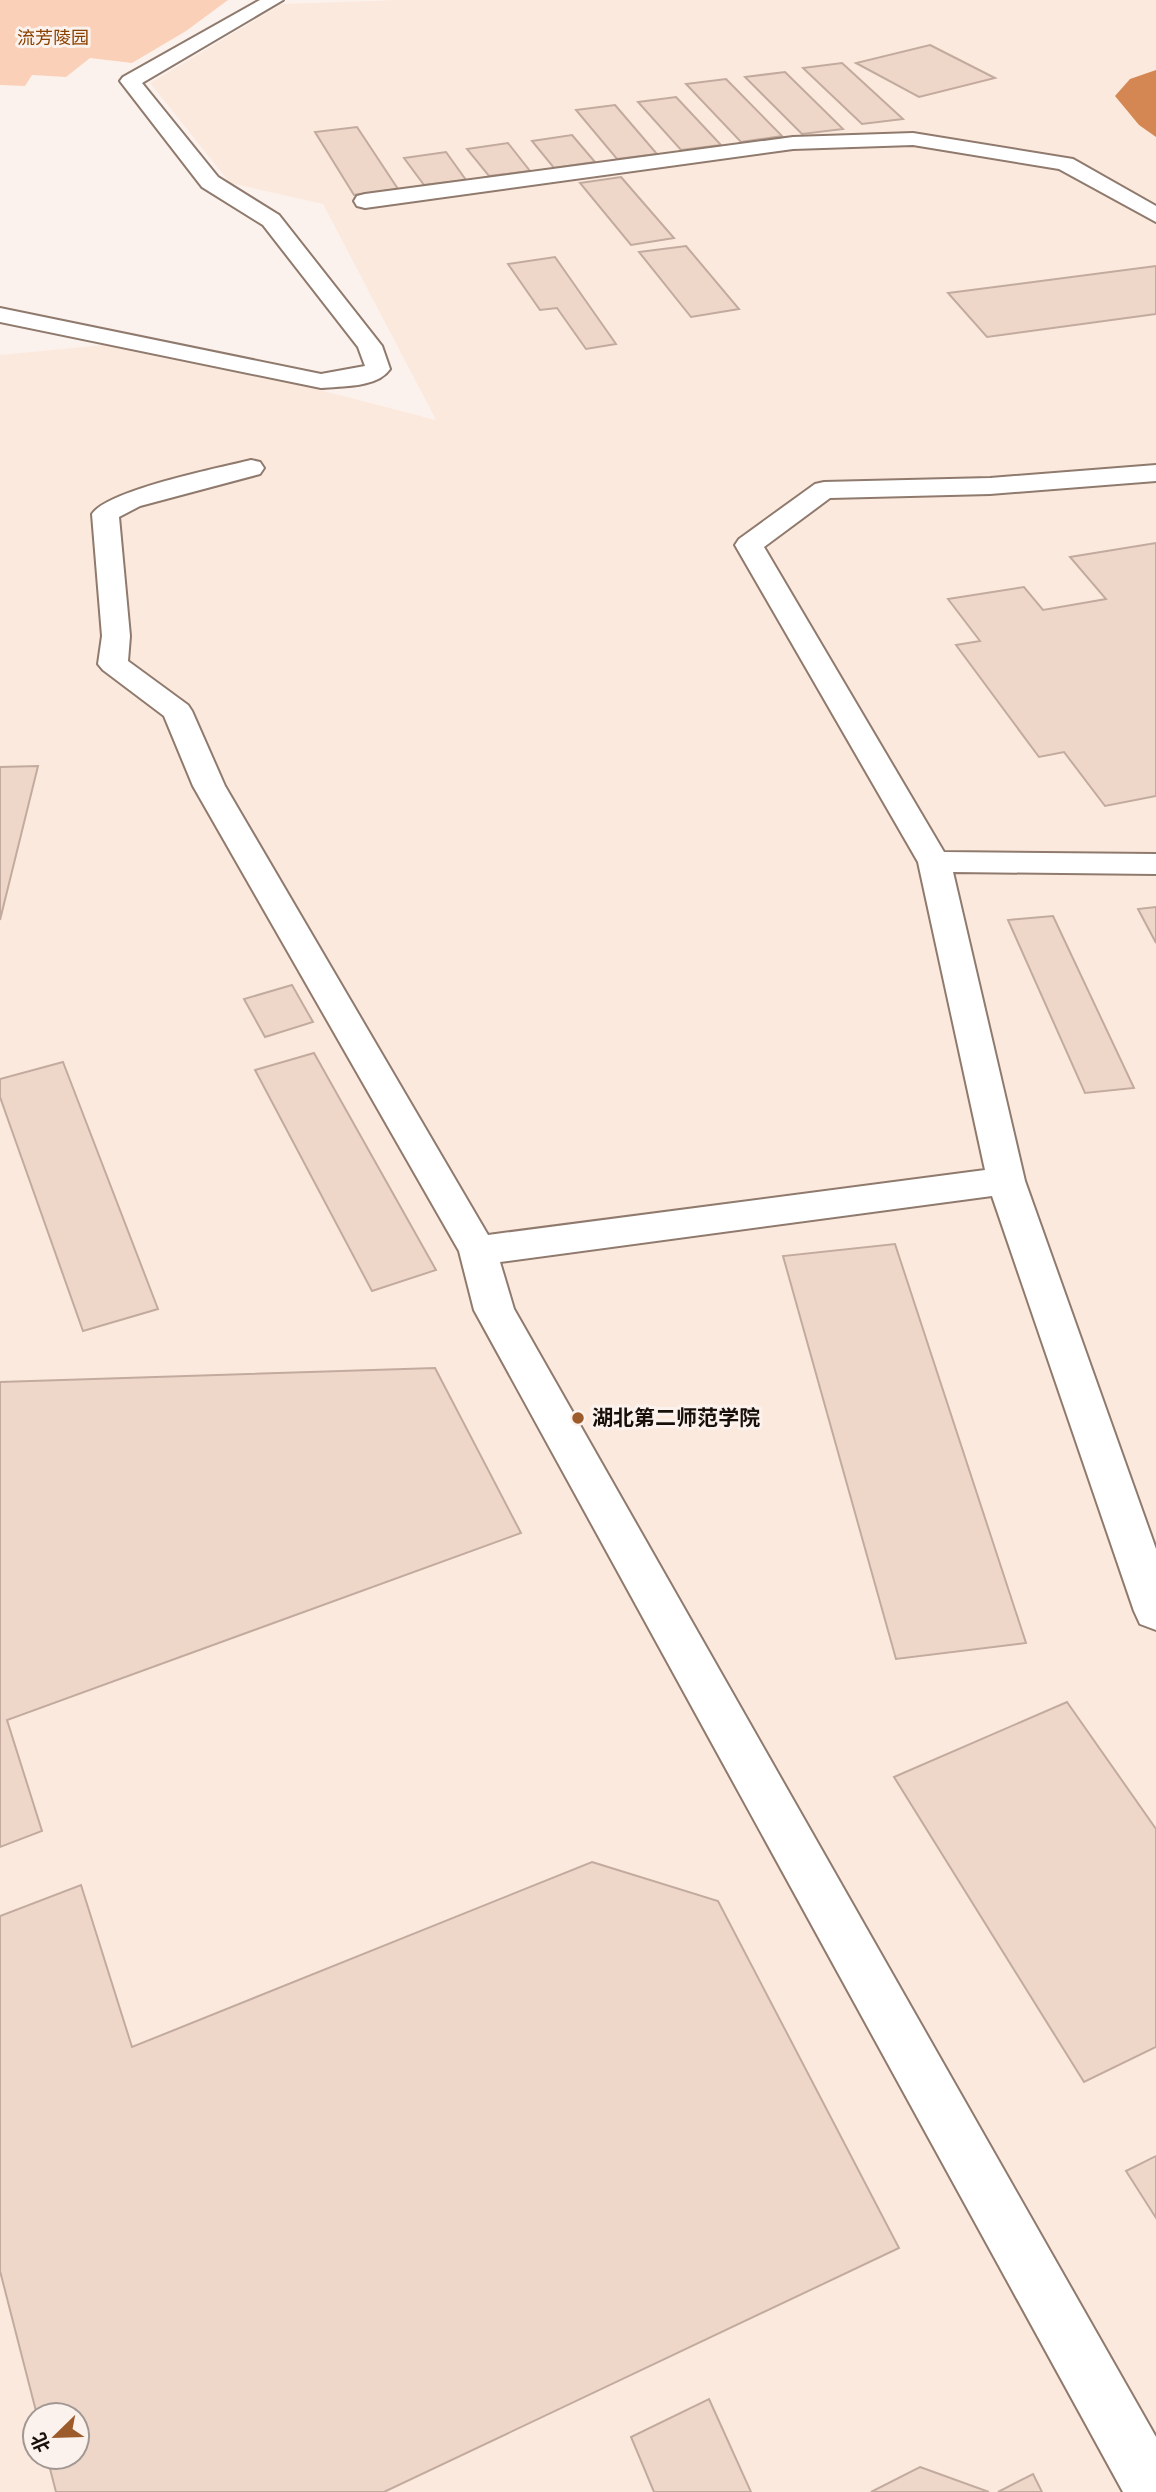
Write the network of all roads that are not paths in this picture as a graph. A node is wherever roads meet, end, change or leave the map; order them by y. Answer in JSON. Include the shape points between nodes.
{"nodes":[{"id":1,"x":274,"y":0,"type":"edge"},
{"id":2,"x":365,"y":201,"type":"dead end"},
{"id":3,"x":1156,"y":215,"type":"edge"},
{"id":4,"x":0,"y":315,"type":"edge"},
{"id":5,"x":251,"y":468,"type":"dead end"},
{"id":6,"x":1156,"y":473,"type":"edge"},
{"id":7,"x":934,"y":862,"type":"junction"},
{"id":8,"x":1156,"y":863,"type":"edge"},
{"id":9,"x":1006,"y":1181,"type":"junction"},
{"id":10,"x":478,"y":1251,"type":"junction"},
{"id":11,"x":1156,"y":1611,"type":"edge"},
{"id":12,"x":1155,"y":2492,"type":"edge"}],
"edges":[{"from":1,"to":4,"type":"street","via":[[130,81],[210,182],[271,220],[370,346],[378,369],[362,376],[321,381]]},
{"from":2,"to":3,"type":"street","via":[[793,143],[913,139],[1065,164]]},
{"from":5,"to":10,"type":"street","via":[[131,500],[105,514],[116,636],[113,664],[177,711],[209,786]]},
{"from":6,"to":7,"type":"street","via":[[990,486],[824,491],[749,545]]},
{"from":7,"to":8,"type":"street"},
{"from":7,"to":9,"type":"street"},
{"from":9,"to":10,"type":"street"},
{"from":9,"to":11,"type":"street"},
{"from":10,"to":12,"type":"street","via":[[494,1310]]}]}
